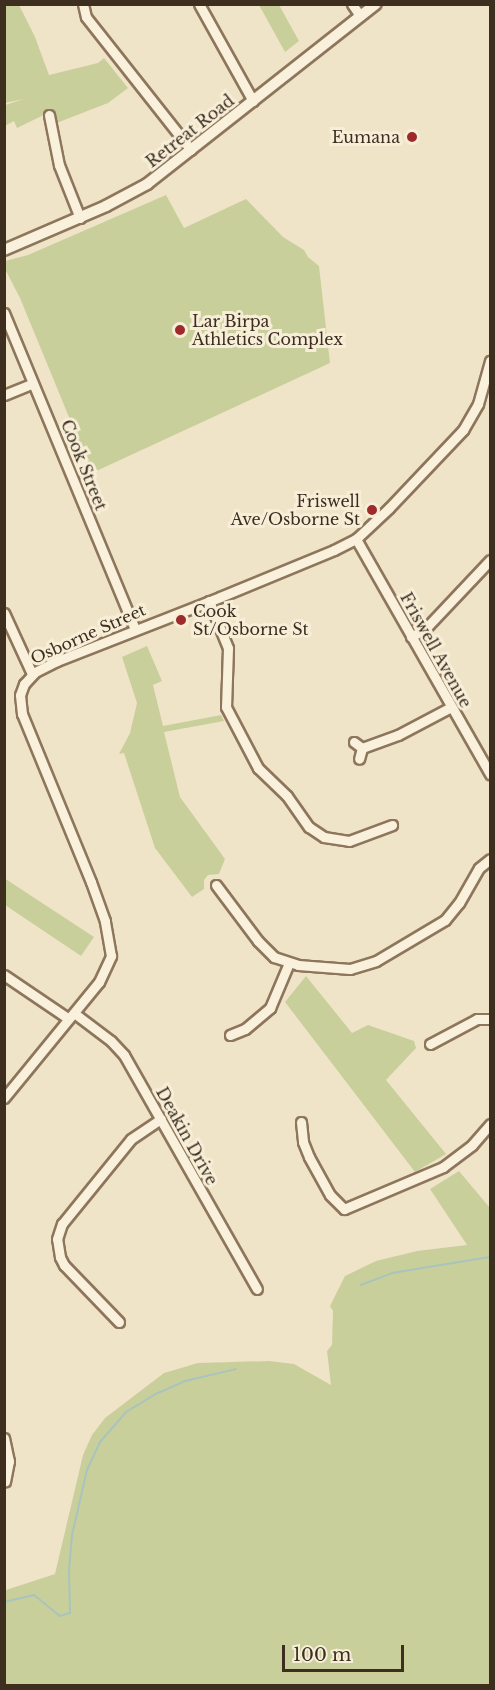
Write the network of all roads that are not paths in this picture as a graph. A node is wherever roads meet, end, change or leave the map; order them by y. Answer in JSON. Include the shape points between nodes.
{"nodes":[{"id":1,"x":82,"y":4,"type":"edge"},
{"id":2,"x":200,"y":4,"type":"edge"},
{"id":3,"x":352,"y":4,"type":"edge"},
{"id":4,"x":376,"y":4,"type":"edge"},
{"id":5,"x":360,"y":16,"type":"junction"},
{"id":6,"x":253,"y":101,"type":"junction"},
{"id":7,"x":49,"y":114,"type":"dead end"},
{"id":8,"x":191,"y":150,"type":"junction"},
{"id":9,"x":80,"y":218,"type":"junction"},
{"id":10,"x":4,"y":250,"type":"edge"},
{"id":11,"x":4,"y":313,"type":"edge"},
{"id":12,"x":490,"y":360,"type":"edge"},
{"id":13,"x":33,"y":383,"type":"junction"},
{"id":14,"x":4,"y":394,"type":"edge"},
{"id":15,"x":356,"y":539,"type":"junction"},
{"id":16,"x":490,"y":560,"type":"edge"},
{"id":17,"x":209,"y":602,"type":"junction"},
{"id":18,"x":4,"y":613,"type":"edge"},
{"id":19,"x":135,"y":629,"type":"junction"},
{"id":20,"x":411,"y":637,"type":"junction"},
{"id":21,"x":32,"y":674,"type":"junction"},
{"id":22,"x":451,"y":707,"type":"junction"},
{"id":23,"x":359,"y":759,"type":"dead end"},
{"id":24,"x":487,"y":763,"type":"edge"},
{"id":25,"x":490,"y":774,"type":"edge"},
{"id":26,"x":392,"y":825,"type":"dead end"},
{"id":27,"x":490,"y":859,"type":"edge"},
{"id":28,"x":216,"y":885,"type":"dead end"},
{"id":29,"x":289,"y":963,"type":"junction"},
{"id":30,"x":4,"y":975,"type":"edge"},
{"id":31,"x":72,"y":1016,"type":"junction"},
{"id":32,"x":490,"y":1019,"type":"edge"},
{"id":33,"x":230,"y":1035,"type":"dead end"},
{"id":34,"x":430,"y":1044,"type":"dead end"},
{"id":35,"x":4,"y":1098,"type":"edge"},
{"id":36,"x":161,"y":1119,"type":"junction"},
{"id":37,"x":301,"y":1122,"type":"dead end"},
{"id":38,"x":490,"y":1124,"type":"edge"},
{"id":39,"x":256,"y":1290,"type":"dead end"},
{"id":40,"x":119,"y":1322,"type":"dead end"},
{"id":41,"x":4,"y":1438,"type":"edge"},
{"id":42,"x":5,"y":1482,"type":"edge"}],
"edges":[{"from":1,"to":8,"type":"street","via":[[86,17]]},
{"from":2,"to":6,"type":"street"},
{"from":3,"to":5,"type":"street"},
{"from":4,"to":5,"type":"street","name":"Retreat Road"},
{"from":5,"to":6,"type":"street","name":"Retreat Road"},
{"from":6,"to":8,"type":"street","name":"Retreat Road"},
{"from":7,"to":9,"type":"street","via":[[59,165]]},
{"from":8,"to":9,"type":"street","name":"Retreat Road","via":[[140,189]]},
{"from":9,"to":10,"type":"street","name":"Retreat Road"},
{"from":11,"to":13,"type":"street","name":"Cook Street"},
{"from":12,"to":15,"type":"street","name":"Osborne Street","via":[[478,404],[463,430]]},
{"from":13,"to":14,"type":"street"},
{"from":13,"to":19,"type":"street","name":"Cook Street"},
{"from":15,"to":17,"type":"street","name":"Osborne Street"},
{"from":15,"to":20,"type":"street","name":"Friswell Avenue"},
{"from":16,"to":20,"type":"street","via":[[429,625]]},
{"from":17,"to":19,"type":"street","name":"Osborne Street"},
{"from":17,"to":26,"type":"street","via":[[228,648],[226,707],[258,768],[287,796],[309,827],[324,837],[349,841]]},
{"from":18,"to":21,"type":"street"},
{"from":19,"to":21,"type":"street","name":"Osborne Street"},
{"from":20,"to":22,"type":"street","name":"Friswell Avenue"},
{"from":21,"to":31,"type":"street","name":"Osborne Street","via":[[22,689],[21,714],[91,882],[110,946],[105,972]]},
{"from":22,"to":23,"type":"street","via":[[398,735],[358,745]]},
{"from":22,"to":24,"type":"street","name":"Friswell Avenue"},
{"from":24,"to":25,"type":"street","name":"Friswell Avenue"},
{"from":27,"to":29,"type":"street","via":[[479,868],[445,920],[376,961],[359,968],[340,969]]},
{"from":28,"to":29,"type":"street","via":[[258,941],[274,957]]},
{"from":29,"to":33,"type":"street","via":[[270,1008],[245,1029]]},
{"from":30,"to":31,"type":"street","name":"Deakin Drive"},
{"from":31,"to":35,"type":"street","name":"Osborne Street"},
{"from":31,"to":36,"type":"street","name":"Deakin Drive","via":[[111,1041],[124,1055]]},
{"from":32,"to":34,"type":"street","via":[[477,1019]]},
{"from":36,"to":39,"type":"street","name":"Deakin Drive"},
{"from":36,"to":40,"type":"street","via":[[131,1139],[62,1224],[57,1239],[64,1265]]},
{"from":37,"to":38,"type":"street","via":[[309,1157],[334,1201],[344,1209],[443,1167],[472,1145]]},
{"from":41,"to":42,"type":"street","via":[[9,1461]]}]}
